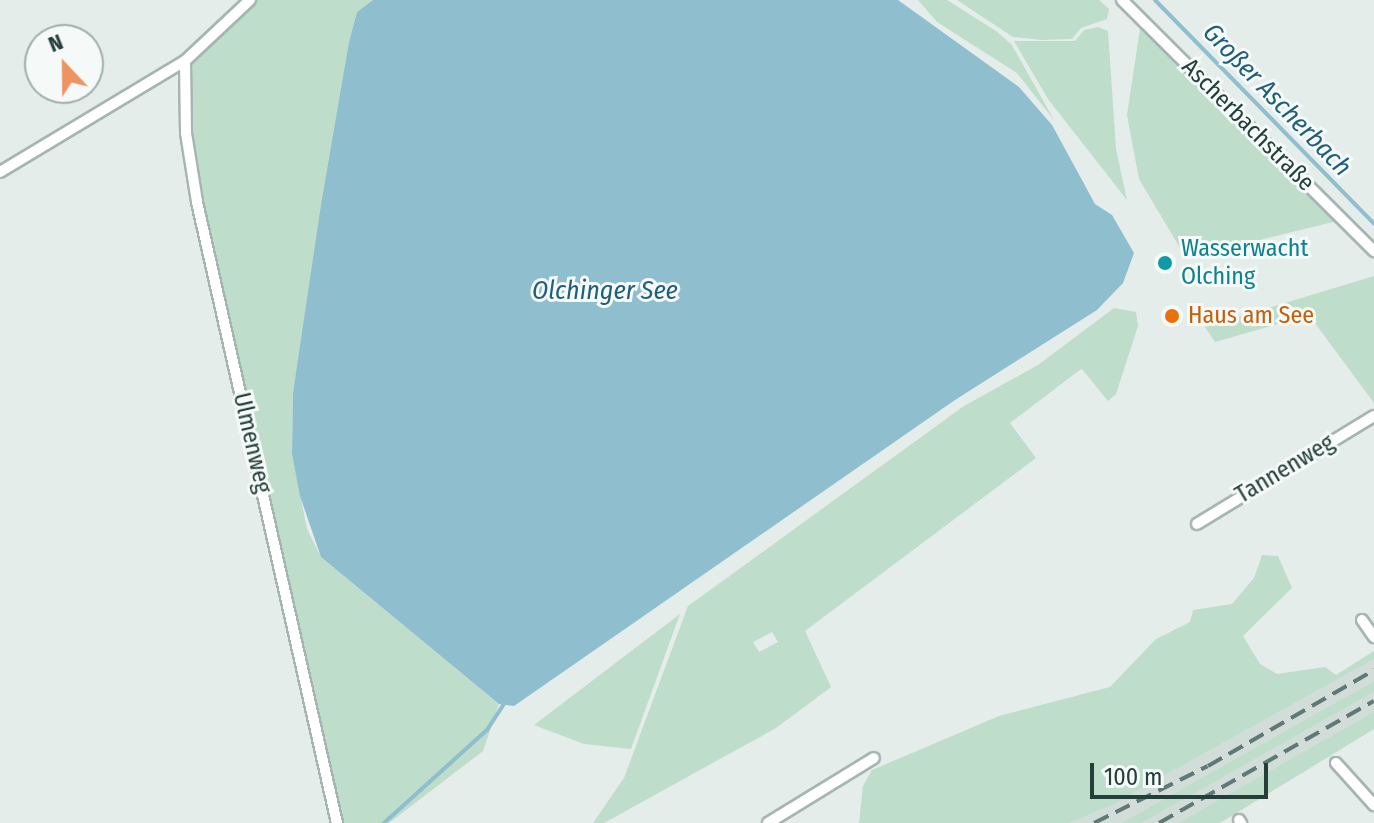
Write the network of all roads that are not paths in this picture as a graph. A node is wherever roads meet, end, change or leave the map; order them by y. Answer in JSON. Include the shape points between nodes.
{"nodes":[{"id":1,"x":250,"y":0,"type":"edge"},
{"id":2,"x":1122,"y":0,"type":"edge"},
{"id":3,"x":185,"y":61,"type":"junction"},
{"id":4,"x":0,"y":172,"type":"edge"},
{"id":5,"x":1374,"y":251,"type":"edge"},
{"id":6,"x":1374,"y":416,"type":"edge"},
{"id":7,"x":1197,"y":524,"type":"dead end"},
{"id":8,"x":1362,"y":620,"type":"dead end"},
{"id":9,"x":1374,"y":637,"type":"edge"},
{"id":10,"x":874,"y":758,"type":"dead end"},
{"id":11,"x":1336,"y":763,"type":"dead end"},
{"id":12,"x":1374,"y":805,"type":"edge"},
{"id":13,"x":337,"y":823,"type":"edge"},
{"id":14,"x":768,"y":823,"type":"edge"}],
"edges":[{"from":1,"to":3,"type":"street"},
{"from":2,"to":5,"type":"street","name":"Ascherbachstraße"},
{"from":3,"to":4,"type":"street"},
{"from":3,"to":13,"type":"street","name":"Ulmenweg","via":[[186,133],[197,202]]},
{"from":6,"to":7,"type":"street","name":"Tannenweg"},
{"from":8,"to":9,"type":"street"},
{"from":10,"to":14,"type":"street"},
{"from":11,"to":12,"type":"street"}]}
